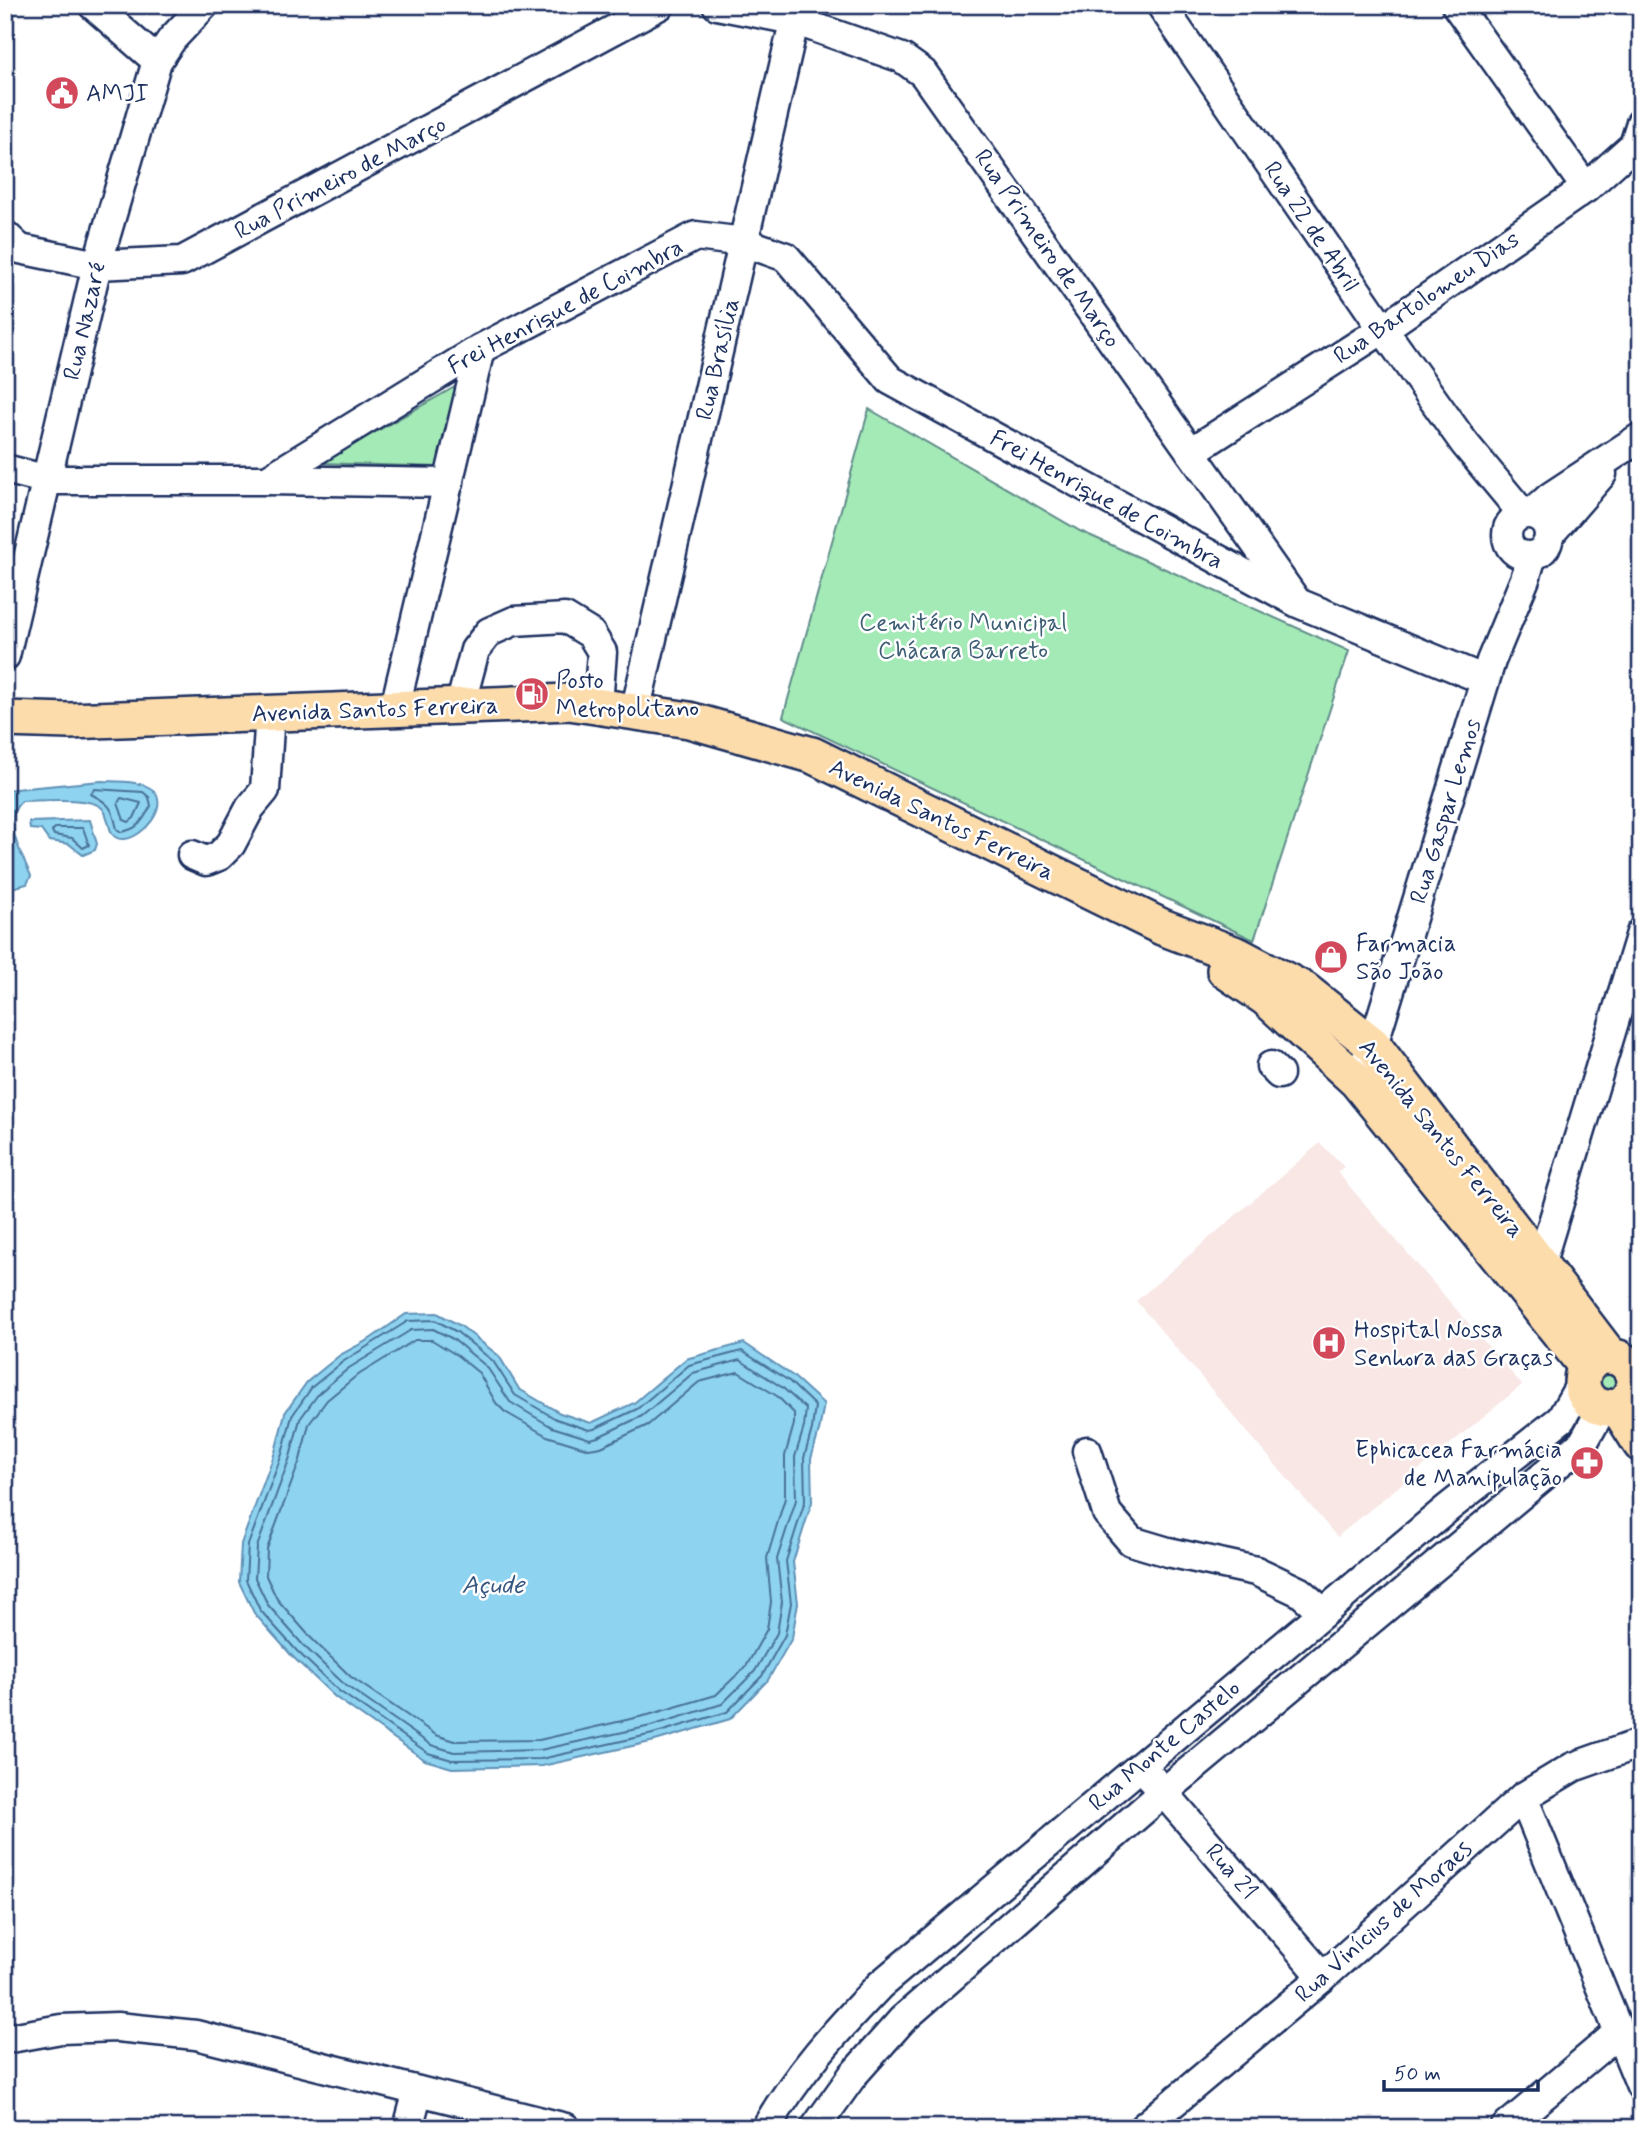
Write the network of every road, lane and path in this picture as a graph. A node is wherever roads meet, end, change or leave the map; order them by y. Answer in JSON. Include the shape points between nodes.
{"nodes":[{"id":1,"x":93,"y":5,"type":"edge"},
{"id":2,"x":205,"y":5,"type":"edge"},
{"id":3,"x":660,"y":5,"type":"edge"},
{"id":4,"x":717,"y":5,"type":"edge"},
{"id":5,"x":1161,"y":5,"type":"edge"},
{"id":6,"x":1456,"y":5,"type":"edge"},
{"id":7,"x":796,"y":13,"type":"edge"},
{"id":8,"x":157,"y":61,"type":"junction"},
{"id":9,"x":1641,"y":123,"type":"edge"},
{"id":10,"x":1586,"y":188,"type":"junction"},
{"id":11,"x":5,"y":235,"type":"edge"},
{"id":12,"x":744,"y":242,"type":"junction"},
{"id":13,"x":97,"y":265,"type":"junction"},
{"id":14,"x":1383,"y":329,"type":"junction"},
{"id":15,"x":480,"y":349,"type":"junction"},
{"id":16,"x":1634,"y":441,"type":"edge"},
{"id":17,"x":1191,"y":452,"type":"junction"},
{"id":18,"x":5,"y":469,"type":"edge"},
{"id":19,"x":48,"y":480,"type":"junction"},
{"id":20,"x":267,"y":480,"type":"junction"},
{"id":21,"x":449,"y":483,"type":"junction"},
{"id":22,"x":1526,"y":535,"type":"junction"},
{"id":23,"x":1298,"y":603,"type":"junction"},
{"id":24,"x":5,"y":656,"type":"edge"},
{"id":25,"x":1488,"y":671,"type":"junction"},
{"id":26,"x":598,"y":705,"type":"junction"},
{"id":27,"x":460,"y":706,"type":"junction"},
{"id":28,"x":395,"y":707,"type":"junction"},
{"id":29,"x":270,"y":712,"type":"junction"},
{"id":30,"x":635,"y":712,"type":"junction"},
{"id":31,"x":5,"y":719,"type":"edge"},
{"id":32,"x":192,"y":855,"type":"dead end"},
{"id":33,"x":1162,"y":927,"type":"junction"},
{"id":34,"x":1641,"y":933,"type":"edge"},
{"id":35,"x":1373,"y":1045,"type":"junction"},
{"id":36,"x":1357,"y":1081,"type":"junction"},
{"id":37,"x":1541,"y":1262,"type":"junction"},
{"id":38,"x":1616,"y":1383,"type":"edge"},
{"id":39,"x":1641,"y":1444,"type":"edge"},
{"id":40,"x":1087,"y":1451,"type":"dead end"},
{"id":41,"x":1323,"y":1612,"type":"junction"},
{"id":42,"x":1641,"y":1743,"type":"edge"},
{"id":43,"x":1140,"y":1765,"type":"junction"},
{"id":44,"x":1164,"y":1792,"type":"junction"},
{"id":45,"x":1523,"y":1797,"type":"junction"},
{"id":46,"x":1323,"y":1977,"type":"junction"},
{"id":47,"x":1619,"y":2032,"type":"junction"},
{"id":48,"x":8,"y":2045,"type":"edge"},
{"id":49,"x":1641,"y":2086,"type":"edge"},
{"id":50,"x":418,"y":2091,"type":"junction"},
{"id":51,"x":408,"y":2128,"type":"edge"},
{"id":52,"x":566,"y":2128,"type":"edge"},
{"id":53,"x":766,"y":2128,"type":"edge"},
{"id":54,"x":815,"y":2128,"type":"edge"},
{"id":55,"x":1143,"y":2128,"type":"edge"},
{"id":56,"x":1505,"y":2128,"type":"edge"}],
"edges":[{"from":1,"to":8,"type":"street"},
{"from":2,"to":8,"type":"street","name":"Rua Nazaré"},
{"from":3,"to":13,"type":"street","name":"Rua Primeiro de Março","via":[[182,261]]},
{"from":4,"to":7,"type":"street","name":"Rua Primeiro de Março"},
{"from":5,"to":14,"type":"street","name":"Rua 22 de Abril"},
{"from":6,"to":10,"type":"street"},
{"from":7,"to":12,"type":"street","name":"Rua Brasília"},
{"from":7,"to":17,"type":"street","name":"Rua Primeiro de Março","via":[[902,58],[923,73]]},
{"from":8,"to":13,"type":"street","name":"Rua Nazaré"},
{"from":9,"to":10,"type":"street","name":"Rua Bartolomeu Dias","via":[[1634,145]]},
{"from":10,"to":14,"type":"street","name":"Rua Bartolomeu Dias"},
{"from":11,"to":13,"type":"street","name":"Rua Primeiro de Março","via":[[20,248]]},
{"from":12,"to":15,"type":"street","name":"Frei Henrique de Coimbra","via":[[696,236]]},
{"from":12,"to":23,"type":"street","name":"Frei Henrique de Coimbra","via":[[786,257],[890,380]]},
{"from":12,"to":30,"type":"street","name":"Rua Brasília"},
{"from":13,"to":19,"type":"street","name":"Rua Nazaré"},
{"from":14,"to":17,"type":"street","name":"Rua Bartolomeu Dias"},
{"from":14,"to":22,"type":"street","name":"Rua 22 de Abril"},
{"from":15,"to":20,"type":"street","name":"Frei Henrique de Coimbra"},
{"from":15,"to":21,"type":"street"},
{"from":16,"to":22,"type":"street","via":[[1550,496]]},
{"from":17,"to":23,"type":"street","name":"Rua Primeiro de Março"},
{"from":18,"to":19,"type":"street"},
{"from":19,"to":20,"type":"street"},
{"from":19,"to":24,"type":"street","name":"Rua Nazaré"},
{"from":20,"to":21,"type":"street"},
{"from":21,"to":28,"type":"street"},
{"from":22,"to":25,"type":"street","name":"Rua Gaspar Lemos"},
{"from":23,"to":25,"type":"street","name":"Frei Henrique de Coimbra"},
{"from":25,"to":35,"type":"street","name":"Rua Gaspar Lemos"},
{"from":26,"to":27,"type":"main road","name":"Avenida Santos Ferreira"},
{"from":26,"to":27,"type":"street","via":[[602,652],[591,634],[565,618],[514,621],[489,632],[475,650]]},
{"from":26,"to":30,"type":"main road","name":"Avenida Santos Ferreira"},
{"from":27,"to":28,"type":"main road","name":"Avenida Santos Ferreira"},
{"from":28,"to":29,"type":"main road","name":"Avenida Santos Ferreira"},
{"from":29,"to":31,"type":"main road","name":"Avenida Santos Ferreira","via":[[69,721]]},
{"from":29,"to":32,"type":"street","via":[[265,790],[219,856],[206,860]]},
{"from":30,"to":33,"type":"main road","name":"Avenida Santos Ferreira","via":[[689,720],[812,755]]},
{"from":33,"to":35,"type":"main road","name":"Avenida Santos Ferreira","via":[[1239,956],[1304,990]]},
{"from":33,"to":36,"type":"main road","name":"Avenida Santos Ferreira","via":[[1266,998]]},
{"from":34,"to":37,"type":"street"},
{"from":35,"to":36,"type":"street","name":"Rua Gaspar Lemos"},
{"from":35,"to":37,"type":"main road","name":"Avenida Santos Ferreira"},
{"from":36,"to":38,"type":"main road","name":"Avenida Santos Ferreira"},
{"from":37,"to":38,"type":"main road","name":"Avenida Santos Ferreira"},
{"from":38,"to":39,"type":"main road","name":"Avenida Santos Ferreira"},
{"from":38,"to":41,"type":"street","name":"Rua Monte Castelo","via":[[1561,1419]]},
{"from":38,"to":44,"type":"street","name":"Rua Monte Castelo","via":[[1583,1443]]},
{"from":40,"to":41,"type":"street","via":[[1107,1513],[1131,1541],[1256,1571],[1300,1592]]},
{"from":41,"to":43,"type":"street","name":"Rua Monte Castelo"},
{"from":42,"to":45,"type":"street","name":"Rua Vinícius de Moraes","via":[[1573,1766]]},
{"from":43,"to":44,"type":"street","name":"Rua 21"},
{"from":43,"to":53,"type":"street","name":"Rua Monte Castelo","via":[[880,1985],[826,2041]]},
{"from":44,"to":46,"type":"street","name":"Rua 21"},
{"from":44,"to":54,"type":"street","name":"Rua Monte Castelo","via":[[902,2020],[853,2075]]},
{"from":45,"to":46,"type":"street","name":"Rua Vinícius de Moraes"},
{"from":45,"to":47,"type":"street"},
{"from":46,"to":55,"type":"street","name":"Rua Vinícius de Moraes"},
{"from":47,"to":49,"type":"street"},
{"from":47,"to":56,"type":"street"},
{"from":48,"to":50,"type":"street","via":[[61,2029],[117,2026],[196,2035]]},
{"from":50,"to":51,"type":"street"},
{"from":50,"to":52,"type":"street"}]}
